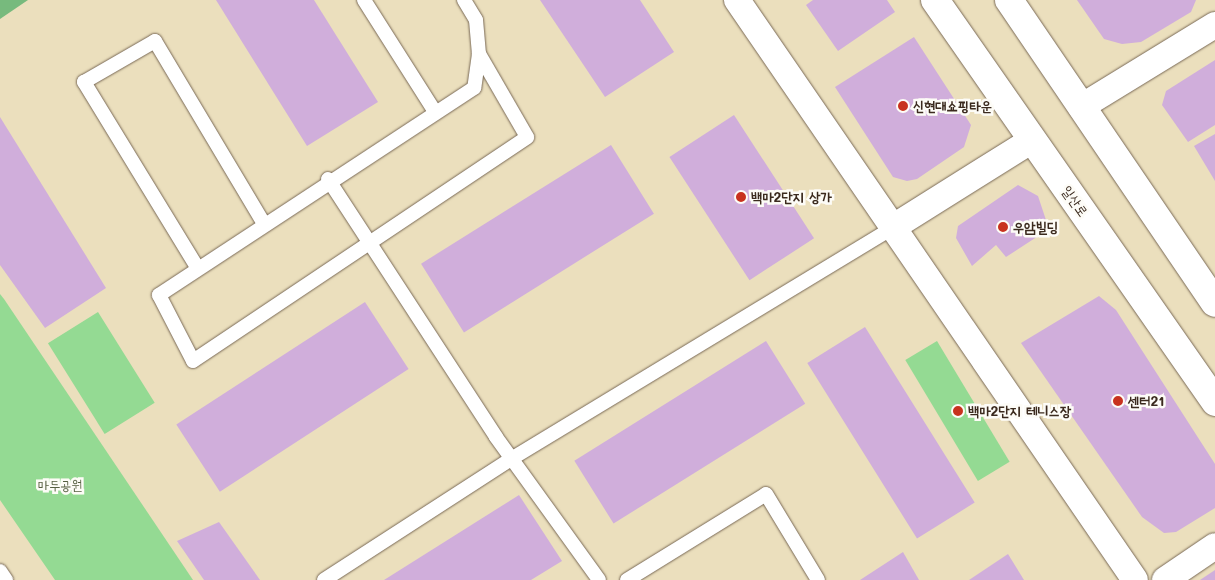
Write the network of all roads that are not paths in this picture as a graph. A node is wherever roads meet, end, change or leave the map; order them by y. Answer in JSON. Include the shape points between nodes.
{"nodes":[{"id":1,"x":364,"y":0,"type":"edge"},
{"id":2,"x":464,"y":0,"type":"edge"},
{"id":3,"x":737,"y":0,"type":"edge"},
{"id":4,"x":935,"y":0,"type":"edge"},
{"id":5,"x":1009,"y":0,"type":"edge"},
{"id":6,"x":1215,"y":25,"type":"edge"},
{"id":7,"x":479,"y":54,"type":"junction"},
{"id":8,"x":1081,"y":107,"type":"junction"},
{"id":9,"x":435,"y":112,"type":"junction"},
{"id":10,"x":1032,"y":140,"type":"junction"},
{"id":11,"x":328,"y":179,"type":"junction"},
{"id":12,"x":264,"y":224,"type":"junction"},
{"id":13,"x":895,"y":226,"type":"junction"},
{"id":14,"x":368,"y":244,"type":"junction"},
{"id":15,"x":197,"y":267,"type":"junction"},
{"id":16,"x":1215,"y":303,"type":"edge"},
{"id":17,"x":1215,"y":402,"type":"edge"},
{"id":18,"x":511,"y":459,"type":"junction"},
{"id":19,"x":1215,"y":546,"type":"edge"},
{"id":20,"x":0,"y":571,"type":"edge"},
{"id":21,"x":6,"y":580,"type":"edge"},
{"id":22,"x":324,"y":580,"type":"edge"},
{"id":23,"x":599,"y":580,"type":"edge"},
{"id":24,"x":627,"y":580,"type":"edge"},
{"id":25,"x":818,"y":580,"type":"edge"},
{"id":26,"x":1135,"y":580,"type":"edge"},
{"id":27,"x":1165,"y":580,"type":"edge"}],
"edges":[{"from":1,"to":9,"type":"lane"},
{"from":2,"to":7,"type":"lane","via":[[476,20]]},
{"from":3,"to":13,"type":"street"},
{"from":4,"to":10,"type":"main road","name":"일산로"},
{"from":5,"to":8,"type":"main road"},
{"from":6,"to":8,"type":"street"},
{"from":7,"to":9,"type":"lane","via":[[474,88]]},
{"from":7,"to":14,"type":"lane","via":[[527,137]]},
{"from":8,"to":16,"type":"main road"},
{"from":9,"to":11,"type":"lane"},
{"from":10,"to":13,"type":"street"},
{"from":10,"to":17,"type":"main road","name":"일산로"},
{"from":11,"to":12,"type":"lane"},
{"from":11,"to":14,"type":"lane"},
{"from":12,"to":15,"type":"lane"},
{"from":12,"to":15,"type":"lane","via":[[155,41],[84,82]]},
{"from":13,"to":18,"type":"lane"},
{"from":13,"to":26,"type":"street"},
{"from":14,"to":15,"type":"lane","via":[[193,361],[159,294]]},
{"from":14,"to":18,"type":"lane"},
{"from":18,"to":22,"type":"lane"},
{"from":18,"to":23,"type":"lane"},
{"from":19,"to":27,"type":"street"},
{"from":20,"to":21,"type":"lane"},
{"from":24,"to":25,"type":"lane","via":[[766,494]]}]}
